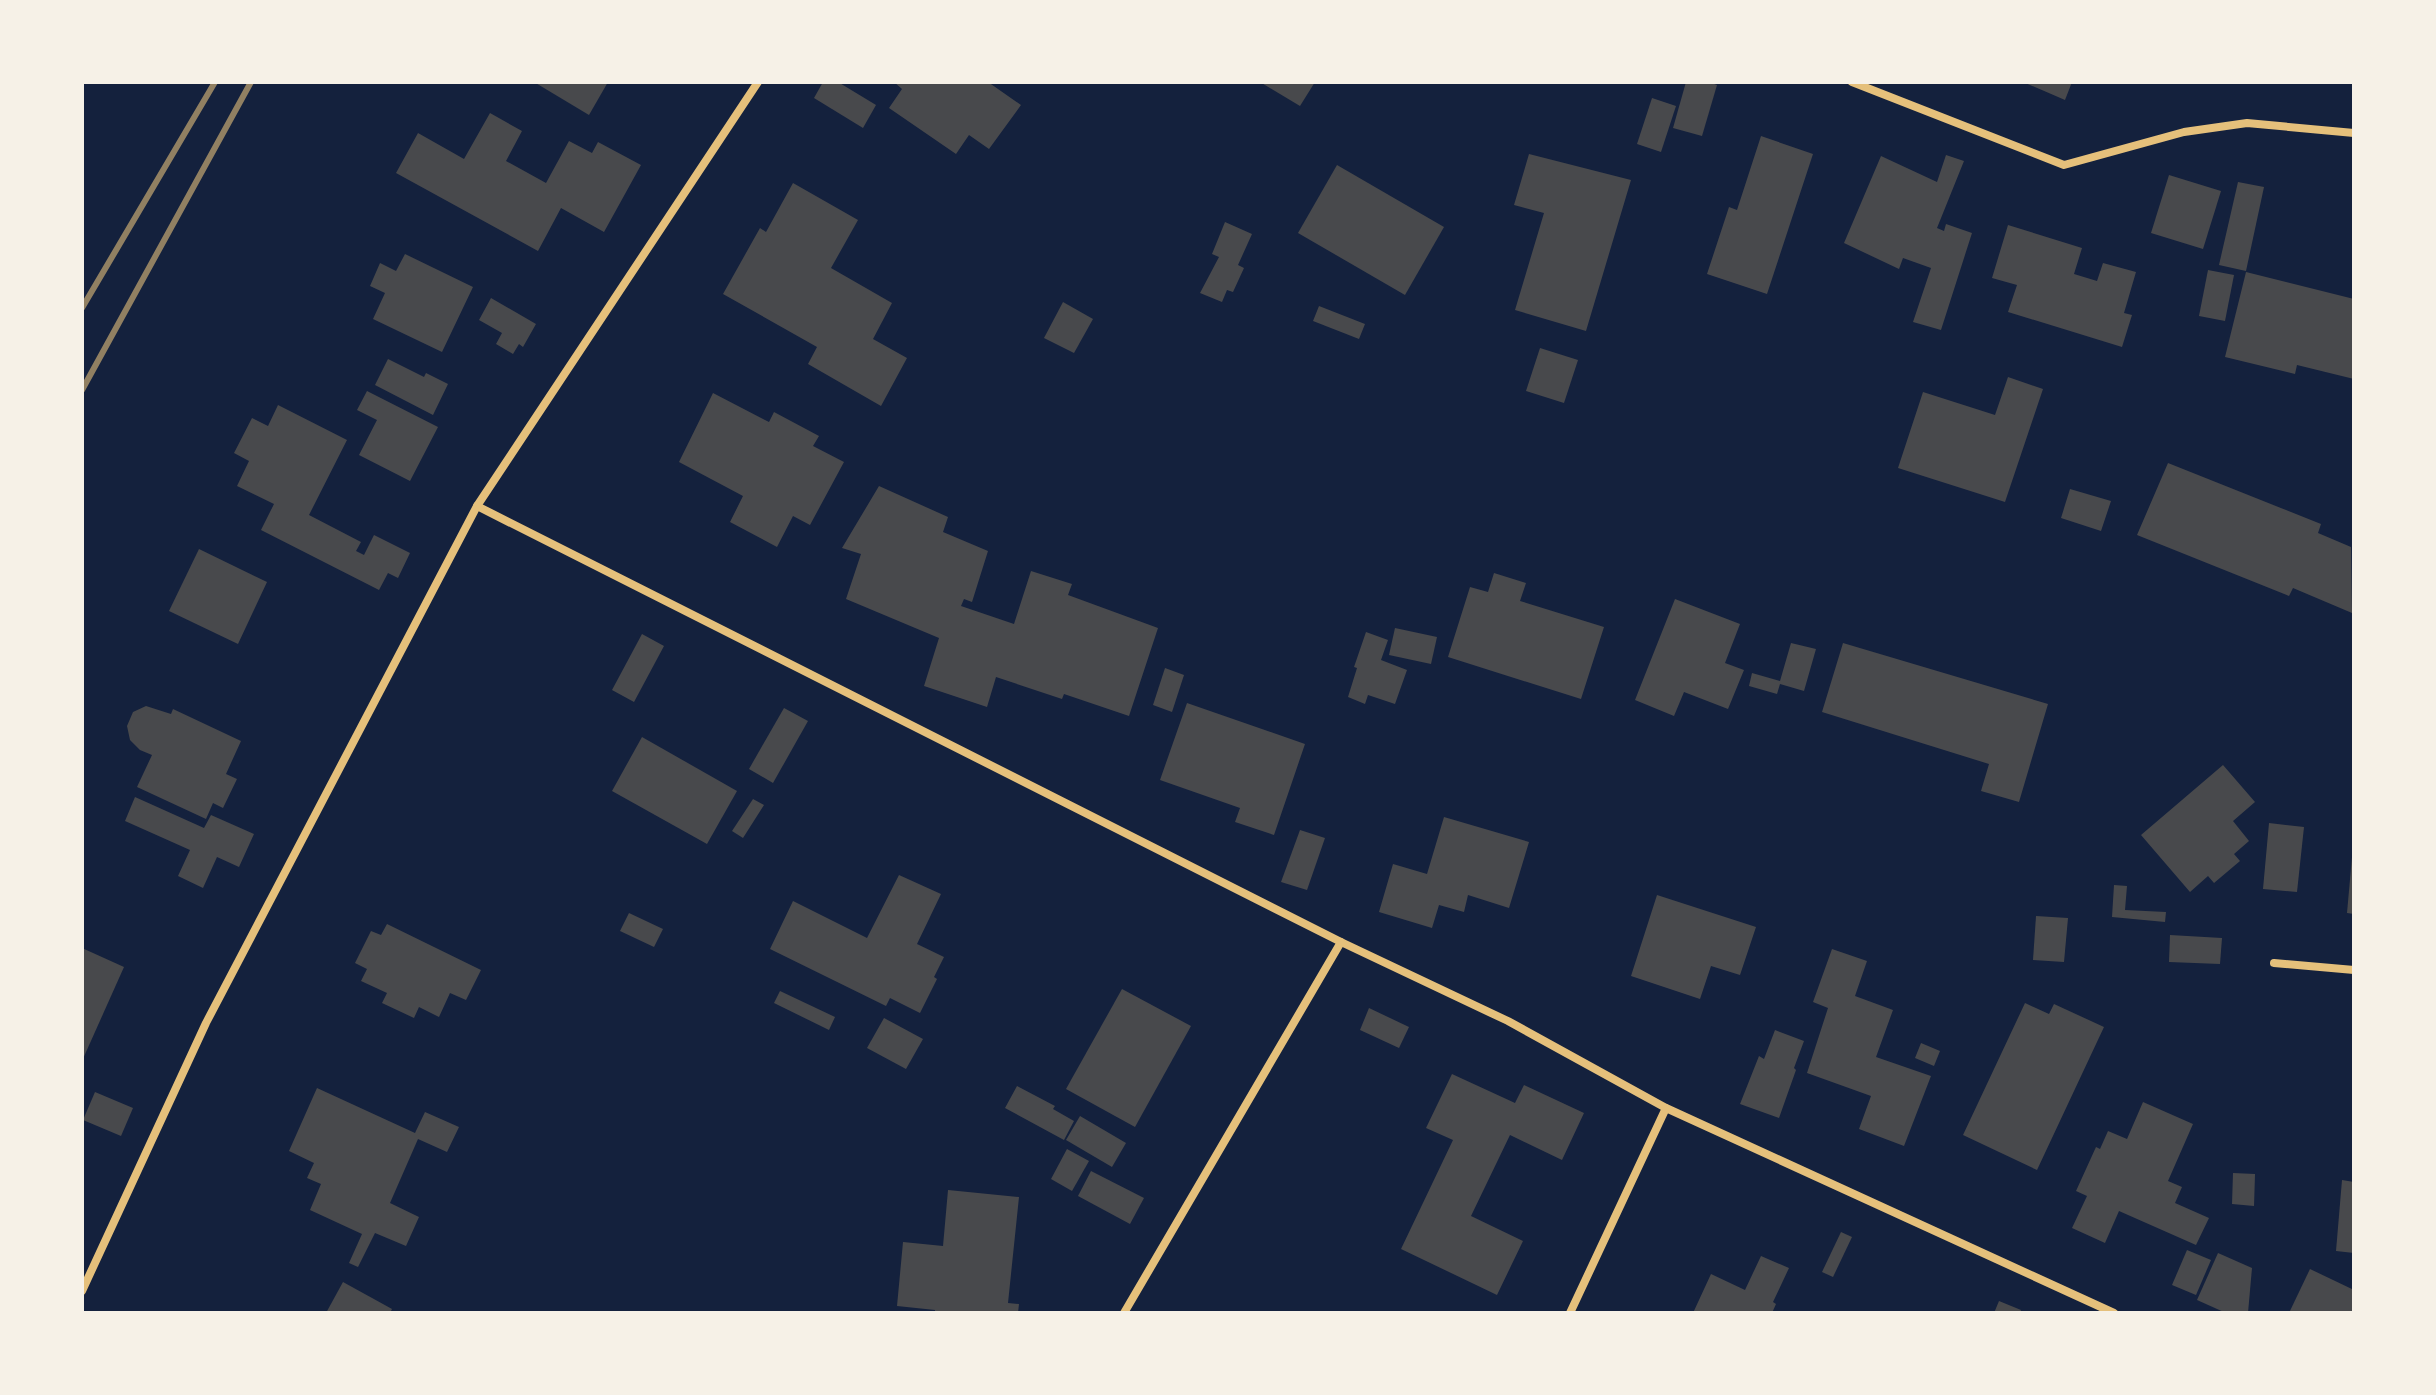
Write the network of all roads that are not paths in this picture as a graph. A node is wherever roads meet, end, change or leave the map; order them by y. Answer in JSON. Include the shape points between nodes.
{"nodes":[{"id":1,"x":758,"y":82,"type":"edge"},
{"id":2,"x":1852,"y":82,"type":"edge"},
{"id":3,"x":2354,"y":133,"type":"edge"},
{"id":4,"x":477,"y":506,"type":"junction"},
{"id":5,"x":1341,"y":942,"type":"junction"},
{"id":6,"x":2274,"y":963,"type":"dead end"},
{"id":7,"x":2354,"y":970,"type":"edge"},
{"id":8,"x":1666,"y":1108,"type":"junction"},
{"id":9,"x":82,"y":1291,"type":"edge"},
{"id":10,"x":1124,"y":1313,"type":"edge"},
{"id":11,"x":1570,"y":1313,"type":"edge"},
{"id":12,"x":2114,"y":1313,"type":"edge"}],
"edges":[{"from":1,"to":4,"type":"street"},
{"from":2,"to":3,"type":"street","via":[[2064,165],[2184,132],[2247,123]]},
{"from":4,"to":5,"type":"street"},
{"from":4,"to":9,"type":"street","via":[[206,1023]]},
{"from":5,"to":8,"type":"street","via":[[1508,1021]]},
{"from":5,"to":10,"type":"street"},
{"from":6,"to":7,"type":"street"},
{"from":8,"to":11,"type":"street"},
{"from":8,"to":12,"type":"street"}]}
